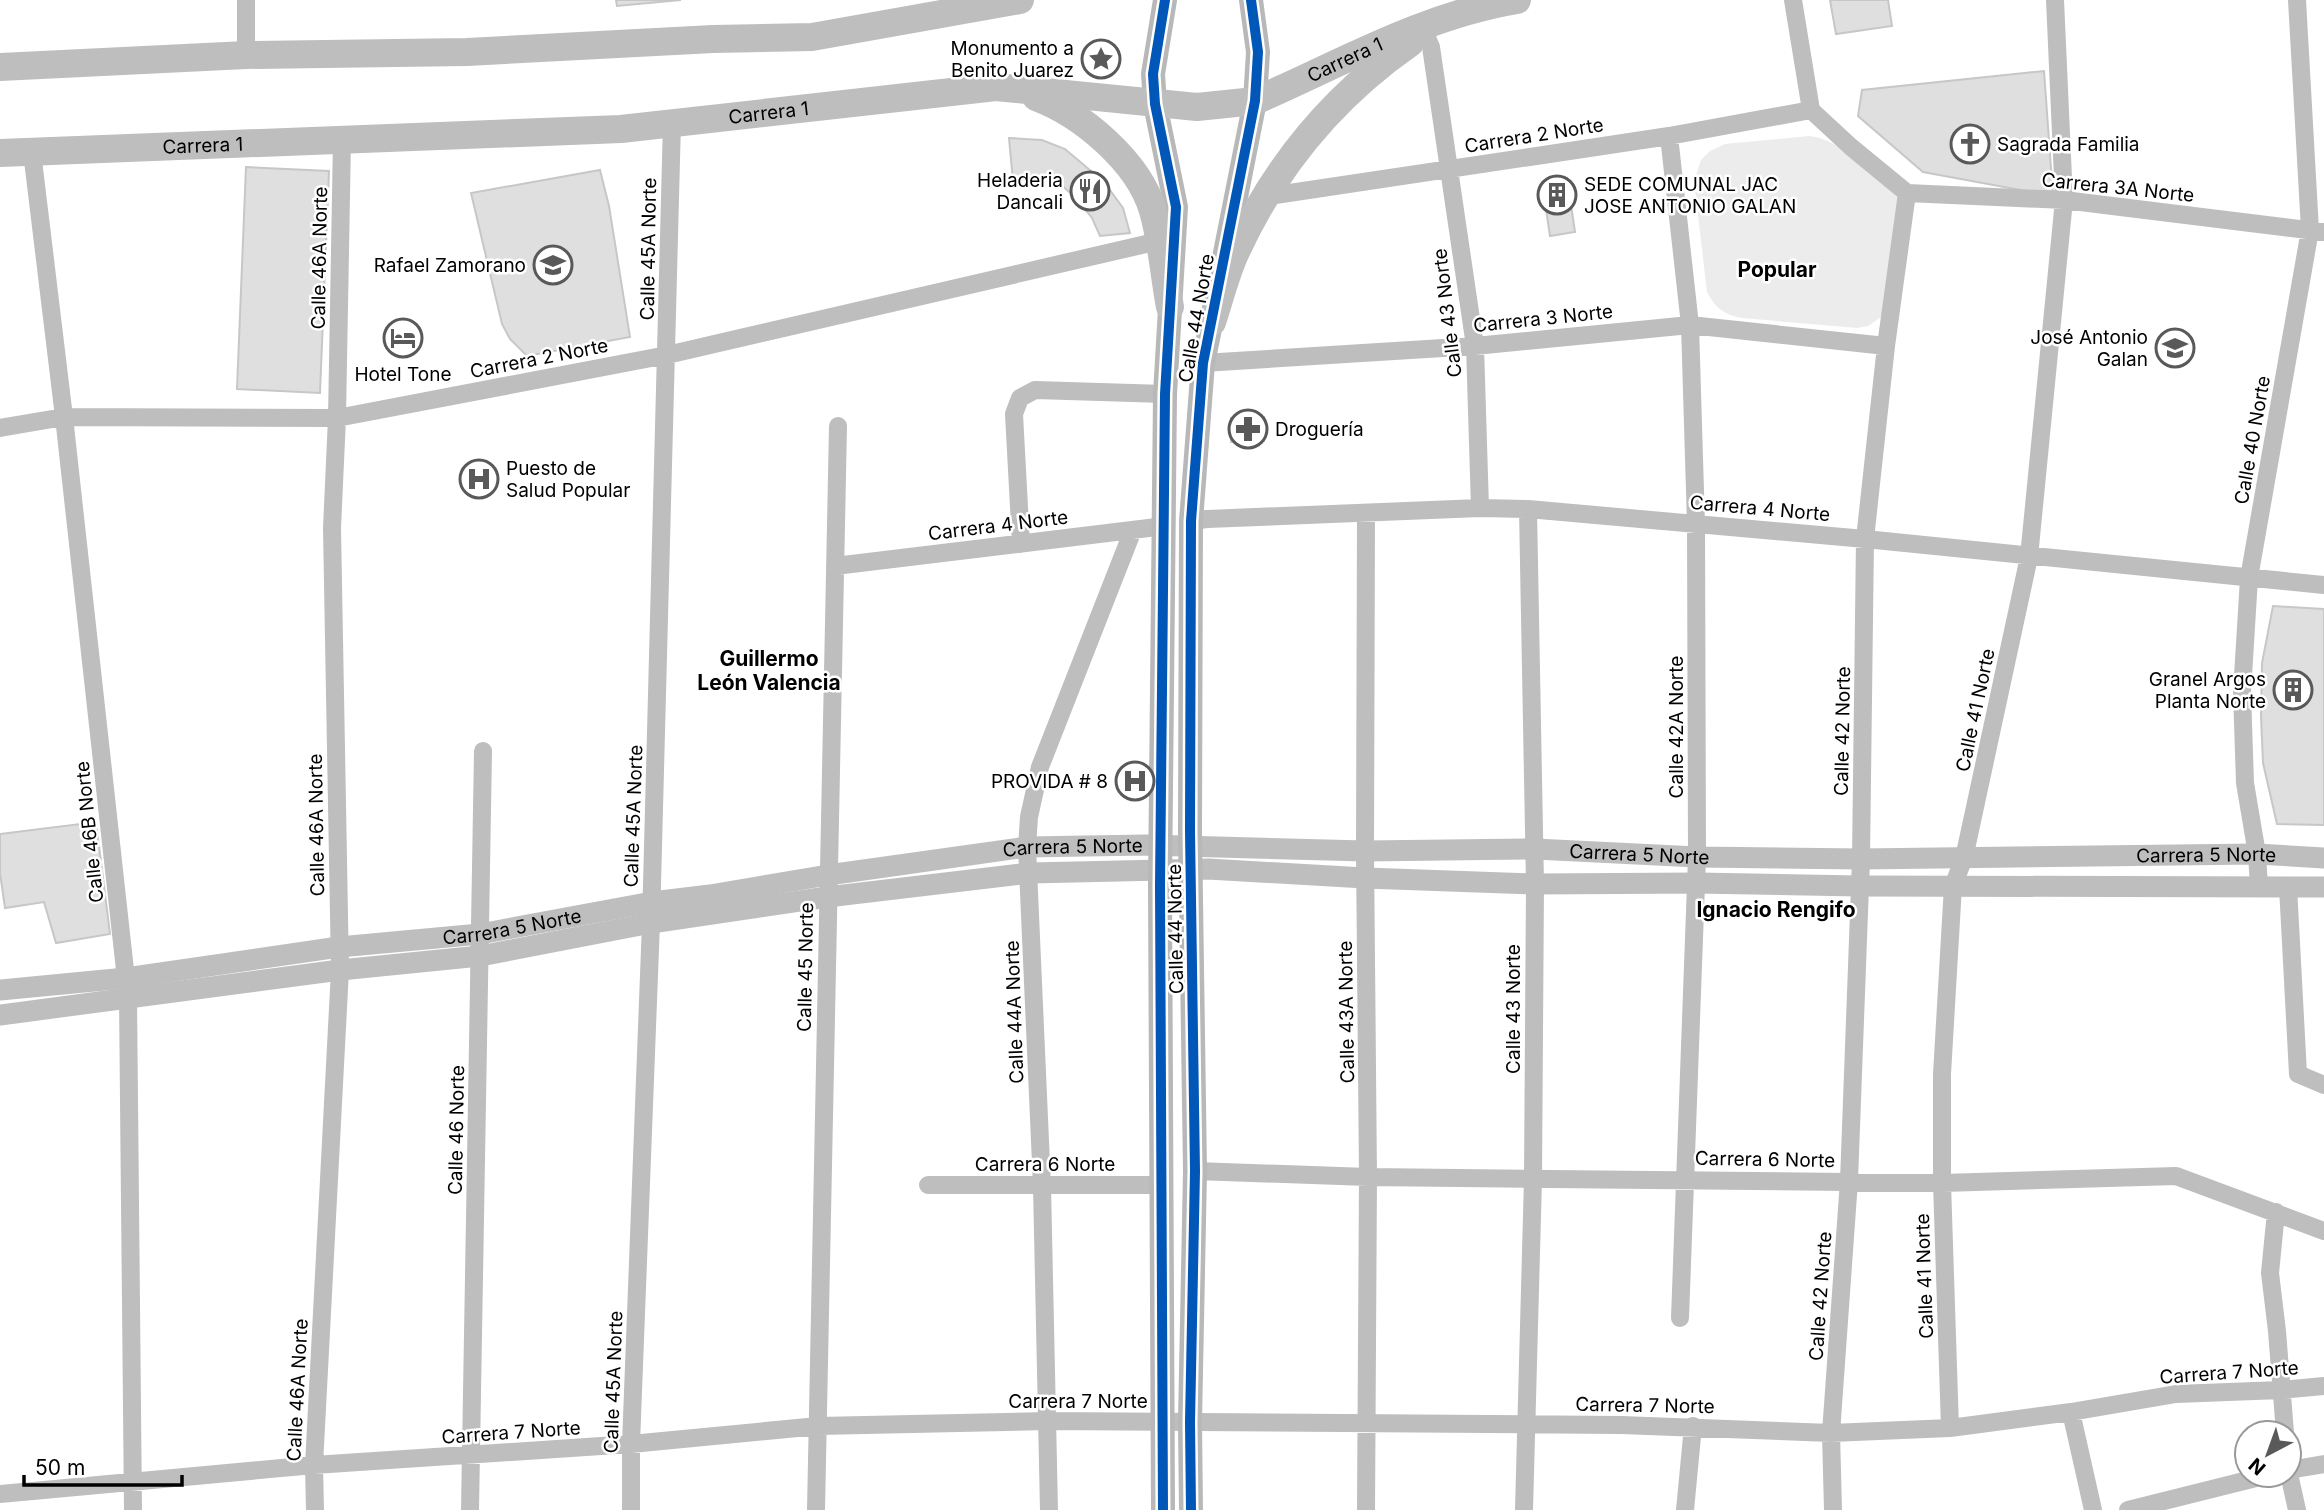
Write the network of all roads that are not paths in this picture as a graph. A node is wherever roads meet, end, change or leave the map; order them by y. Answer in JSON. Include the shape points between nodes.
{"nodes":[{"id":1,"x":246,"y":0,"type":"edge"},
{"id":2,"x":1020,"y":0,"type":"edge"},
{"id":3,"x":1165,"y":0,"type":"edge"},
{"id":4,"x":1251,"y":0,"type":"edge"},
{"id":5,"x":1517,"y":0,"type":"edge"},
{"id":6,"x":1793,"y":0,"type":"edge"},
{"id":7,"x":2055,"y":0,"type":"edge"},
{"id":8,"x":2297,"y":0,"type":"edge"},
{"id":9,"x":1464,"y":12,"type":"junction"},
{"id":10,"x":1425,"y":33,"type":"junction"},
{"id":11,"x":246,"y":55,"type":"junction"},
{"id":12,"x":0,"y":67,"type":"edge"},
{"id":13,"x":996,"y":87,"type":"junction"},
{"id":14,"x":1255,"y":101,"type":"junction"},
{"id":15,"x":1155,"y":104,"type":"junction"},
{"id":16,"x":1811,"y":110,"type":"junction"},
{"id":17,"x":672,"y":122,"type":"junction"},
{"id":18,"x":1669,"y":136,"type":"junction"},
{"id":19,"x":342,"y":139,"type":"junction"},
{"id":20,"x":32,"y":152,"type":"junction"},
{"id":21,"x":0,"y":153,"type":"edge"},
{"id":22,"x":1449,"y":170,"type":"junction"},
{"id":23,"x":1907,"y":193,"type":"junction"},
{"id":24,"x":1263,"y":197,"type":"junction"},
{"id":25,"x":2064,"y":200,"type":"junction"},
{"id":26,"x":2317,"y":231,"type":"edge"},
{"id":27,"x":1159,"y":241,"type":"junction"},
{"id":28,"x":1170,"y":307,"type":"junction"},
{"id":29,"x":1212,"y":323,"type":"junction"},
{"id":30,"x":1690,"y":325,"type":"junction"},
{"id":31,"x":1886,"y":345,"type":"junction"},
{"id":32,"x":1475,"y":346,"type":"junction"},
{"id":33,"x":667,"y":355,"type":"junction"},
{"id":34,"x":1203,"y":363,"type":"junction"},
{"id":35,"x":1165,"y":394,"type":"junction"},
{"id":36,"x":64,"y":417,"type":"junction"},
{"id":37,"x":337,"y":418,"type":"junction"},
{"id":38,"x":838,"y":426,"type":"dead end"},
{"id":39,"x":0,"y":428,"type":"edge"},
{"id":40,"x":1480,"y":508,"type":"junction"},
{"id":41,"x":1528,"y":509,"type":"junction"},
{"id":42,"x":1366,"y":513,"type":"junction"},
{"id":43,"x":1191,"y":521,"type":"junction"},
{"id":44,"x":1696,"y":524,"type":"junction"},
{"id":45,"x":1165,"y":526,"type":"junction"},
{"id":46,"x":1133,"y":530,"type":"junction"},
{"id":47,"x":1865,"y":539,"type":"junction"},
{"id":48,"x":1021,"y":544,"type":"junction"},
{"id":49,"x":2029,"y":557,"type":"junction"},
{"id":50,"x":835,"y":566,"type":"junction"},
{"id":51,"x":2249,"y":578,"type":"junction"},
{"id":52,"x":2324,"y":585,"type":"edge"},
{"id":53,"x":483,"y":751,"type":"dead end"},
{"id":54,"x":1027,"y":847,"type":"junction"},
{"id":55,"x":1535,"y":849,"type":"junction"},
{"id":56,"x":1365,"y":851,"type":"junction"},
{"id":57,"x":2257,"y":855,"type":"junction"},
{"id":58,"x":1697,"y":857,"type":"junction"},
{"id":59,"x":1161,"y":858,"type":"junction"},
{"id":60,"x":1191,"y":858,"type":"junction"},
{"id":61,"x":1964,"y":858,"type":"junction"},
{"id":62,"x":2324,"y":858,"type":"edge"},
{"id":63,"x":1861,"y":859,"type":"junction"},
{"id":64,"x":1030,"y":873,"type":"junction"},
{"id":65,"x":828,"y":875,"type":"junction"},
{"id":66,"x":1366,"y":878,"type":"junction"},
{"id":67,"x":1697,"y":883,"type":"junction"},
{"id":68,"x":1535,"y":884,"type":"junction"},
{"id":69,"x":1859,"y":886,"type":"junction"},
{"id":70,"x":1953,"y":886,"type":"junction"},
{"id":71,"x":2259,"y":887,"type":"junction"},
{"id":72,"x":2288,"y":887,"type":"junction"},
{"id":73,"x":2324,"y":887,"type":"edge"},
{"id":74,"x":827,"y":897,"type":"junction"},
{"id":75,"x":652,"y":901,"type":"junction"},
{"id":76,"x":652,"y":923,"type":"junction"},
{"id":77,"x":480,"y":934,"type":"junction"},
{"id":78,"x":339,"y":947,"type":"junction"},
{"id":79,"x":480,"y":956,"type":"junction"},
{"id":80,"x":340,"y":970,"type":"junction"},
{"id":81,"x":127,"y":987,"type":"junction"},
{"id":82,"x":0,"y":990,"type":"edge"},
{"id":83,"x":0,"y":1015,"type":"edge"},
{"id":84,"x":2324,"y":1085,"type":"edge"},
{"id":85,"x":1195,"y":1171,"type":"junction"},
{"id":86,"x":1368,"y":1177,"type":"junction"},
{"id":87,"x":1532,"y":1179,"type":"junction"},
{"id":88,"x":1685,"y":1179,"type":"junction"},
{"id":89,"x":1849,"y":1181,"type":"junction"},
{"id":90,"x":1942,"y":1183,"type":"junction"},
{"id":91,"x":929,"y":1185,"type":"dead end"},
{"id":92,"x":1161,"y":1185,"type":"junction"},
{"id":93,"x":1042,"y":1186,"type":"junction"},
{"id":94,"x":2276,"y":1212,"type":"junction"},
{"id":95,"x":2324,"y":1231,"type":"edge"},
{"id":96,"x":1681,"y":1318,"type":"dead end"},
{"id":97,"x":2324,"y":1386,"type":"edge"},
{"id":98,"x":2281,"y":1390,"type":"junction"},
{"id":99,"x":2071,"y":1412,"type":"junction"},
{"id":100,"x":2284,"y":1419,"type":"edge"},
{"id":101,"x":1048,"y":1421,"type":"junction"},
{"id":102,"x":1161,"y":1422,"type":"junction"},
{"id":103,"x":1190,"y":1422,"type":"junction"},
{"id":104,"x":1366,"y":1424,"type":"junction"},
{"id":105,"x":818,"y":1426,"type":"junction"},
{"id":106,"x":1526,"y":1426,"type":"junction"},
{"id":107,"x":1693,"y":1426,"type":"junction"},
{"id":108,"x":1950,"y":1428,"type":"junction"},
{"id":109,"x":1831,"y":1433,"type":"junction"},
{"id":110,"x":631,"y":1444,"type":"junction"},
{"id":111,"x":471,"y":1457,"type":"junction"},
{"id":112,"x":2324,"y":1464,"type":"edge"},
{"id":113,"x":314,"y":1465,"type":"junction"},
{"id":114,"x":2303,"y":1469,"type":"edge"},
{"id":115,"x":132,"y":1482,"type":"junction"},
{"id":116,"x":2233,"y":1484,"type":"edge"},
{"id":117,"x":2293,"y":1489,"type":"edge"},
{"id":118,"x":0,"y":1494,"type":"edge"},
{"id":119,"x":133,"y":1510,"type":"edge"},
{"id":120,"x":314,"y":1510,"type":"edge"},
{"id":121,"x":470,"y":1510,"type":"edge"},
{"id":122,"x":631,"y":1510,"type":"edge"},
{"id":123,"x":816,"y":1510,"type":"edge"},
{"id":124,"x":1049,"y":1510,"type":"edge"},
{"id":125,"x":1163,"y":1510,"type":"edge"},
{"id":126,"x":1191,"y":1510,"type":"edge"},
{"id":127,"x":1366,"y":1510,"type":"edge"},
{"id":128,"x":1524,"y":1510,"type":"edge"},
{"id":129,"x":1685,"y":1510,"type":"edge"},
{"id":130,"x":1833,"y":1510,"type":"edge"},
{"id":131,"x":2093,"y":1510,"type":"edge"},
{"id":132,"x":2127,"y":1510,"type":"edge"},
{"id":133,"x":2297,"y":1510,"type":"edge"}],
"edges":[{"from":1,"to":11,"type":"street"},
{"from":2,"to":11,"type":"main road","via":[[812,37],[467,52]]},
{"from":3,"to":15,"type":"main road","name":"Calle 44 Norte","via":[[1153,74]]},
{"from":4,"to":14,"type":"main road","name":"Calle 44 Norte","via":[[1258,52]]},
{"from":5,"to":9,"type":"main road","name":"Carrera 1"},
{"from":6,"to":16,"type":"street"},
{"from":7,"to":25,"type":"street","name":"Calle 41 Norte"},
{"from":8,"to":26,"type":"street","name":"Calle 40 Norte"},
{"from":9,"to":10,"type":"main road"},
{"from":9,"to":14,"type":"main road","name":"Carrera 1","via":[[1392,38]]},
{"from":10,"to":22,"type":"street","name":"Calle 43 Norte"},
{"from":10,"to":24,"type":"main road","via":[[1342,97],[1307,135]]},
{"from":11,"to":12,"type":"main road"},
{"from":13,"to":15,"type":"main road","name":"Carrera 1"},
{"from":13,"to":17,"type":"main road","name":"Carrera 1"},
{"from":13,"to":27,"type":"main road","via":[[1039,98],[1079,119],[1110,146],[1144,191]]},
{"from":14,"to":15,"type":"main road","name":"Carrera 1","via":[[1197,107]]},
{"from":14,"to":29,"type":"main road","name":"Calle 44 Norte"},
{"from":15,"to":28,"type":"main road","name":"Calle 44 Norte","via":[[1176,207]]},
{"from":16,"to":18,"type":"street","name":"Carrera 2 Norte"},
{"from":16,"to":23,"type":"street"},
{"from":17,"to":19,"type":"main road","name":"Carrera 1","via":[[608,129]]},
{"from":17,"to":33,"type":"street","name":"Calle 45A Norte"},
{"from":18,"to":22,"type":"street","name":"Carrera 2 Norte"},
{"from":18,"to":30,"type":"street","name":"Calle 42A Norte"},
{"from":19,"to":20,"type":"main road","name":"Carrera 1"},
{"from":19,"to":37,"type":"street","name":"Calle 46A Norte"},
{"from":20,"to":21,"type":"main road","name":"Carrera 1"},
{"from":20,"to":36,"type":"street","name":"Calle 46B Norte"},
{"from":22,"to":24,"type":"street","name":"Carrera 2 Norte"},
{"from":22,"to":32,"type":"street","name":"Calle 43 Norte"},
{"from":23,"to":25,"type":"street","name":"Carrera 3A Norte"},
{"from":23,"to":31,"type":"street","name":"Calle 42 Norte"},
{"from":24,"to":29,"type":"main road","via":[[1233,258]]},
{"from":25,"to":26,"type":"street","name":"Carrera 3A Norte"},
{"from":25,"to":49,"type":"street","name":"Calle 41 Norte"},
{"from":26,"to":51,"type":"street","name":"Calle 40 Norte"},
{"from":27,"to":28,"type":"main road"},
{"from":27,"to":33,"type":"street","name":"Carrera 2 Norte"},
{"from":28,"to":35,"type":"main road","name":"Calle 44 Norte"},
{"from":29,"to":34,"type":"main road","name":"Calle 44 Norte"},
{"from":30,"to":31,"type":"street","name":"Carrera 3 Norte"},
{"from":30,"to":32,"type":"street","name":"Carrera 3 Norte"},
{"from":30,"to":44,"type":"street","name":"Calle 42A Norte"},
{"from":31,"to":47,"type":"street","name":"Calle 42 Norte"},
{"from":32,"to":34,"type":"street","name":"Carrera 3 Norte"},
{"from":32,"to":40,"type":"street","name":"Calle 43 Norte"},
{"from":33,"to":37,"type":"street","name":"Carrera 2 Norte"},
{"from":33,"to":75,"type":"street","name":"Calle 45A Norte"},
{"from":34,"to":43,"type":"main road","name":"Calle 44 Norte"},
{"from":35,"to":45,"type":"main road","name":"Calle 44 Norte"},
{"from":35,"to":48,"type":"street","via":[[1035,390],[1020,398],[1014,414]]},
{"from":36,"to":37,"type":"street","name":"Carrera 2 Norte"},
{"from":36,"to":39,"type":"street","name":"Carrera 2 Norte"},
{"from":36,"to":81,"type":"street","name":"Calle 46B Norte"},
{"from":37,"to":78,"type":"street","name":"Calle 46A Norte","via":[[332,528]]},
{"from":38,"to":50,"type":"street","name":"Calle 45 Norte"},
{"from":40,"to":41,"type":"street","name":"Carrera 4 Norte"},
{"from":40,"to":42,"type":"street","name":"Carrera 4 Norte"},
{"from":41,"to":44,"type":"street","name":"Carrera 4 Norte"},
{"from":41,"to":55,"type":"street","name":"Calle 43 Norte"},
{"from":42,"to":43,"type":"street","name":"Carrera 4 Norte"},
{"from":42,"to":56,"type":"street","name":"Calle 43A Norte"},
{"from":43,"to":60,"type":"main road","name":"Calle 44 Norte"},
{"from":44,"to":47,"type":"street","name":"Carrera 4 Norte"},
{"from":44,"to":58,"type":"street","name":"Calle 42A Norte"},
{"from":45,"to":46,"type":"street","name":"Carrera 4 Norte"},
{"from":45,"to":59,"type":"main road","name":"Calle 44 Norte"},
{"from":46,"to":48,"type":"street","name":"Carrera 4 Norte"},
{"from":46,"to":54,"type":"street","name":"Calle 44A Norte","via":[[1040,767]]},
{"from":47,"to":49,"type":"street","name":"Carrera 4 Norte"},
{"from":47,"to":63,"type":"street","name":"Calle 42 Norte"},
{"from":48,"to":50,"type":"street","name":"Carrera 4 Norte"},
{"from":49,"to":51,"type":"street","name":"Carrera 4 Norte"},
{"from":49,"to":61,"type":"street","name":"Calle 41 Norte"},
{"from":50,"to":65,"type":"street","name":"Calle 45 Norte"},
{"from":51,"to":52,"type":"street","name":"Carrera 4 Norte"},
{"from":51,"to":57,"type":"street","name":"Calle 40 Norte","via":[[2242,705],[2245,783]]},
{"from":53,"to":77,"type":"street","name":"Calle 46 Norte"},
{"from":54,"to":59,"type":"street","name":"Carrera 5 Norte"},
{"from":54,"to":64,"type":"street","name":"Calle 44A Norte"},
{"from":54,"to":65,"type":"street","name":"Carrera 5 Norte"},
{"from":55,"to":56,"type":"street","name":"Carrera 5 Norte"},
{"from":55,"to":58,"type":"street","name":"Carrera 5 Norte"},
{"from":55,"to":68,"type":"street","name":"Calle 43 Norte"},
{"from":56,"to":60,"type":"street","name":"Carrera 5 Norte"},
{"from":56,"to":66,"type":"street","name":"Calle 43A Norte"},
{"from":57,"to":61,"type":"street","name":"Carrera 5 Norte"},
{"from":57,"to":62,"type":"street","name":"Carrera 5 Norte"},
{"from":57,"to":71,"type":"street","name":"Calle 40 Norte"},
{"from":58,"to":63,"type":"street","name":"Carrera 5 Norte"},
{"from":58,"to":67,"type":"street","name":"Calle 42A Norte"},
{"from":59,"to":60,"type":"street","name":"Carrera 5 Norte"},
{"from":59,"to":64,"type":"street","name":"Carrera 5 Norte"},
{"from":59,"to":92,"type":"main road","name":"Calle 44 Norte"},
{"from":60,"to":66,"type":"street","name":"Carrera 5 Norte"},
{"from":60,"to":85,"type":"main road","name":"Calle 44 Norte"},
{"from":61,"to":63,"type":"street","name":"Carrera 5 Norte"},
{"from":61,"to":70,"type":"street","name":"Calle 41 Norte"},
{"from":63,"to":69,"type":"street","name":"Calle 42 Norte"},
{"from":64,"to":74,"type":"street","name":"Carrera 5 Norte"},
{"from":64,"to":93,"type":"street","name":"Calle 44A Norte"},
{"from":65,"to":74,"type":"street","name":"Calle 45 Norte"},
{"from":65,"to":75,"type":"street","name":"Carrera 5 Norte"},
{"from":66,"to":68,"type":"street","name":"Carrera 5 Norte"},
{"from":66,"to":86,"type":"street","name":"Calle 43A Norte"},
{"from":67,"to":68,"type":"street","name":"Carrera 5 Norte"},
{"from":67,"to":69,"type":"street","name":"Carrera 5 Norte"},
{"from":67,"to":88,"type":"street","name":"Calle 42A Norte"},
{"from":68,"to":87,"type":"street","name":"Calle 43 Norte"},
{"from":69,"to":70,"type":"street","name":"Carrera 5 Norte"},
{"from":69,"to":89,"type":"street","name":"Calle 42 Norte"},
{"from":70,"to":71,"type":"street","name":"Carrera 5 Norte"},
{"from":70,"to":90,"type":"street","name":"Calle 41 Norte","via":[[1942,1074]]},
{"from":71,"to":72,"type":"street","name":"Carrera 5 Norte"},
{"from":72,"to":73,"type":"street","name":"Carrera 5 Norte"},
{"from":72,"to":84,"type":"street","via":[[2298,1074]]},
{"from":74,"to":76,"type":"street","name":"Carrera 5 Norte"},
{"from":74,"to":105,"type":"street","name":"Calle 45 Norte"},
{"from":75,"to":76,"type":"street","name":"Calle 45A Norte"},
{"from":75,"to":77,"type":"street","name":"Carrera 5 Norte"},
{"from":76,"to":79,"type":"street","name":"Carrera 5 Norte"},
{"from":76,"to":110,"type":"street","name":"Calle 45A Norte"},
{"from":77,"to":78,"type":"street","name":"Carrera 5 Norte"},
{"from":77,"to":79,"type":"street","name":"Calle 46 Norte"},
{"from":78,"to":80,"type":"street","name":"Calle 46A Norte"},
{"from":78,"to":81,"type":"street","name":"Carrera 5 Norte"},
{"from":79,"to":80,"type":"street","name":"Carrera 5 Norte"},
{"from":79,"to":111,"type":"street","name":"Calle 46 Norte"},
{"from":80,"to":81,"type":"street","name":"Carrera 5 Norte"},
{"from":80,"to":113,"type":"street","name":"Calle 46A Norte"},
{"from":81,"to":82,"type":"street","name":"Carrera 5 Norte"},
{"from":81,"to":83,"type":"street","name":"Carrera 5 Norte"},
{"from":81,"to":115,"type":"street","name":"Calle 46B Norte"},
{"from":85,"to":86,"type":"street","name":"Carrera 6 Norte"},
{"from":85,"to":103,"type":"main road","name":"Calle 44 Norte"},
{"from":86,"to":87,"type":"street","name":"Carrera 6 Norte"},
{"from":86,"to":104,"type":"street","name":"Calle 43A Norte"},
{"from":87,"to":88,"type":"street","name":"Carrera 6 Norte"},
{"from":87,"to":106,"type":"street","name":"Calle 43 Norte"},
{"from":88,"to":89,"type":"street","name":"Carrera 6 Norte"},
{"from":88,"to":96,"type":"street","name":"Calle 42A Norte"},
{"from":89,"to":90,"type":"street","name":"Carrera 6 Norte"},
{"from":89,"to":109,"type":"street","name":"Calle 42 Norte"},
{"from":90,"to":94,"type":"street","name":"Carrera 6 Norte","via":[[2176,1175]]},
{"from":90,"to":108,"type":"street","name":"Calle 41 Norte"},
{"from":91,"to":93,"type":"street","name":"Carrera 6 Norte"},
{"from":92,"to":93,"type":"street","name":"Carrera 6 Norte"},
{"from":92,"to":102,"type":"main road","name":"Calle 44 Norte"},
{"from":93,"to":101,"type":"street","name":"Calle 44A Norte"},
{"from":94,"to":95,"type":"street","name":"Carrera 6 Norte"},
{"from":94,"to":98,"type":"street","via":[[2270,1273]]},
{"from":97,"to":98,"type":"street","name":"Carrera 7 Norte"},
{"from":98,"to":99,"type":"street","name":"Carrera 7 Norte","via":[[2176,1394]]},
{"from":98,"to":100,"type":"street"},
{"from":99,"to":108,"type":"street","name":"Carrera 7 Norte"},
{"from":99,"to":131,"type":"street"},
{"from":101,"to":102,"type":"street","name":"Carrera 7 Norte"},
{"from":101,"to":105,"type":"street","name":"Carrera 7 Norte"},
{"from":101,"to":124,"type":"street","name":"Calle 44A Norte"},
{"from":102,"to":103,"type":"street","name":"Carrera 7 Norte"},
{"from":102,"to":125,"type":"main road","name":"Calle 44 Norte"},
{"from":103,"to":104,"type":"street","name":"Carrera 7 Norte"},
{"from":103,"to":126,"type":"main road","name":"Calle 44 Norte"},
{"from":104,"to":106,"type":"street","name":"Carrera 7 Norte"},
{"from":104,"to":127,"type":"street","name":"Calle 43A Norte"},
{"from":105,"to":110,"type":"street","name":"Carrera 7 Norte"},
{"from":105,"to":123,"type":"street","name":"Calle 45 Norte"},
{"from":106,"to":107,"type":"street","name":"Carrera 7 Norte"},
{"from":106,"to":128,"type":"street","name":"Calle 43 Norte"},
{"from":107,"to":109,"type":"street","name":"Carrera 7 Norte"},
{"from":107,"to":129,"type":"street"},
{"from":108,"to":109,"type":"street","name":"Carrera 7 Norte"},
{"from":109,"to":130,"type":"street","name":"Calle 42 Norte"},
{"from":110,"to":111,"type":"street","name":"Carrera 7 Norte"},
{"from":110,"to":122,"type":"street","name":"Calle 45A Norte"},
{"from":111,"to":113,"type":"street","name":"Carrera 7 Norte"},
{"from":111,"to":121,"type":"street","name":"Calle 46 Norte"},
{"from":112,"to":114,"type":"street"},
{"from":113,"to":115,"type":"street","name":"Carrera 7 Norte"},
{"from":113,"to":120,"type":"street","name":"Calle 46A Norte"},
{"from":115,"to":118,"type":"street","name":"Carrera 7 Norte"},
{"from":115,"to":119,"type":"street","name":"Calle 46B Norte"},
{"from":116,"to":132,"type":"street"},
{"from":117,"to":133,"type":"street"}]}
